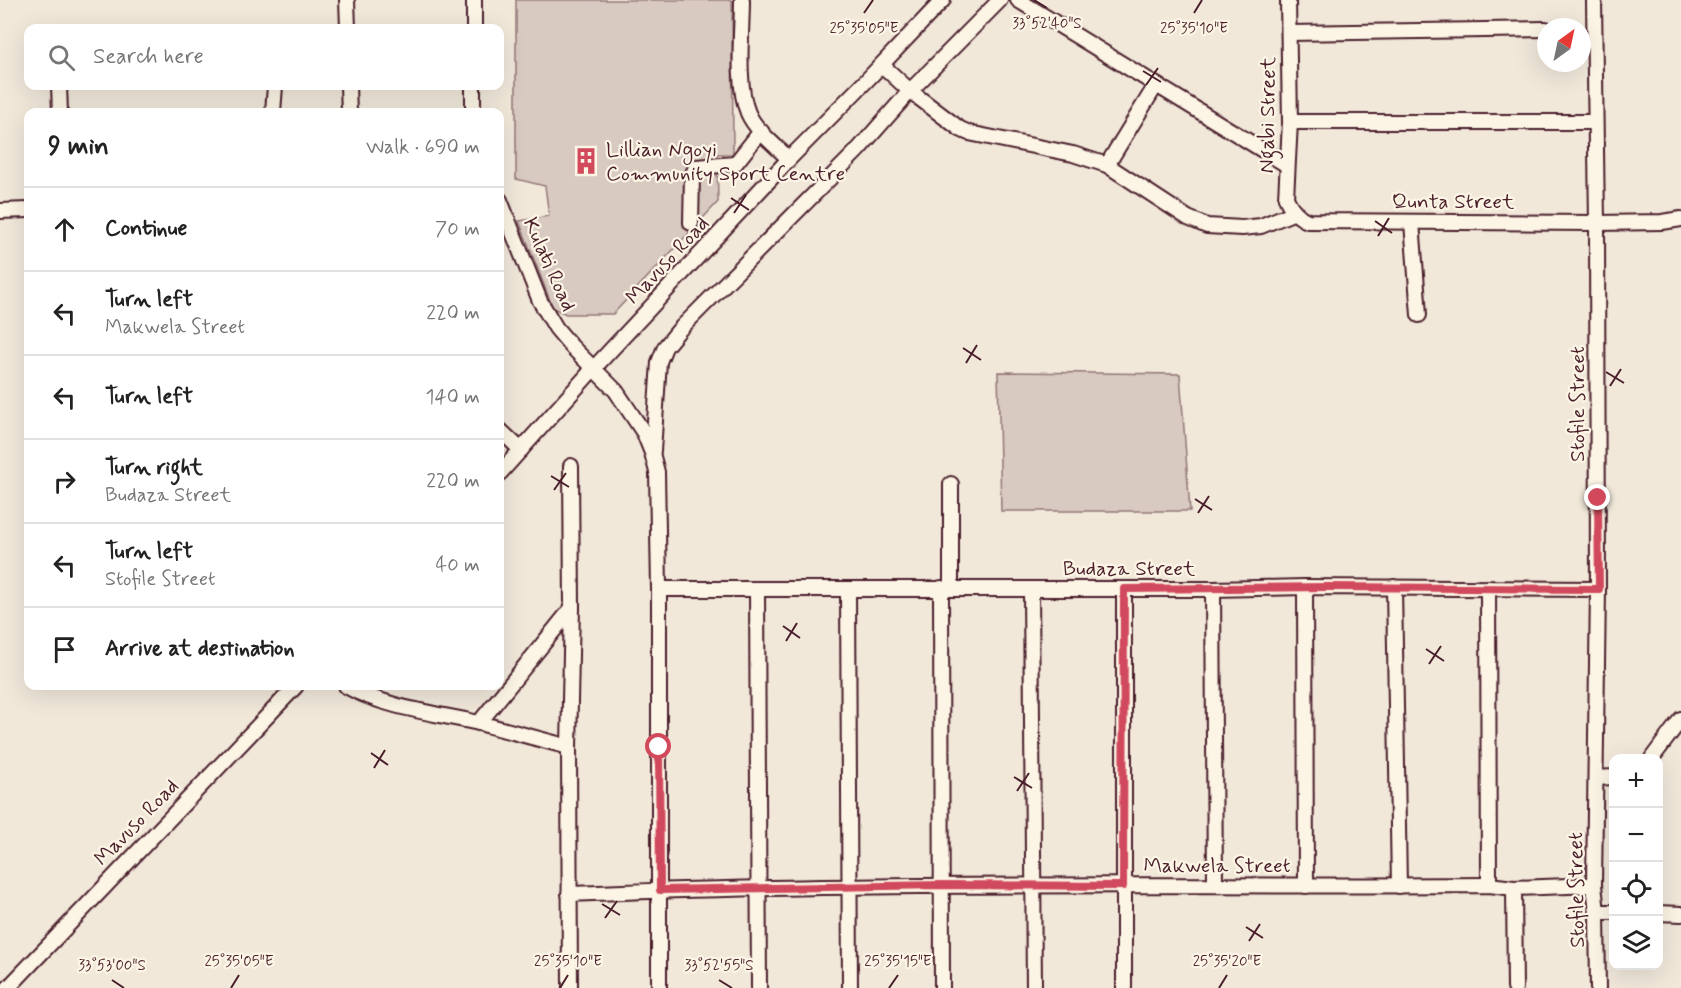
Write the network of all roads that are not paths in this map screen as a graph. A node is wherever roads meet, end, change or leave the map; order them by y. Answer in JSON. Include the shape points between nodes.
{"nodes":[{"id":1,"x":347,"y":0,"type":"edge"},
{"id":2,"x":474,"y":0,"type":"edge"},
{"id":3,"x":742,"y":0,"type":"edge"},
{"id":4,"x":943,"y":0,"type":"edge"},
{"id":5,"x":1000,"y":0,"type":"edge"},
{"id":6,"x":1018,"y":0,"type":"edge"},
{"id":7,"x":1288,"y":0,"type":"edge"},
{"id":8,"x":1594,"y":0,"type":"edge"},
{"id":9,"x":1590,"y":18,"type":"edge"},
{"id":10,"x":348,"y":24,"type":"edge"},
{"id":11,"x":474,"y":24,"type":"edge"},
{"id":12,"x":1537,"y":28,"type":"edge"},
{"id":13,"x":1289,"y":33,"type":"junction"},
{"id":14,"x":882,"y":65,"type":"junction"},
{"id":15,"x":1591,"y":68,"type":"edge"},
{"id":16,"x":1156,"y":85,"type":"junction"},
{"id":17,"x":59,"y":90,"type":"edge"},
{"id":18,"x":275,"y":90,"type":"edge"},
{"id":19,"x":348,"y":90,"type":"edge"},
{"id":20,"x":473,"y":90,"type":"edge"},
{"id":21,"x":910,"y":91,"type":"junction"},
{"id":22,"x":60,"y":108,"type":"edge"},
{"id":23,"x":273,"y":108,"type":"edge"},
{"id":24,"x":349,"y":108,"type":"edge"},
{"id":25,"x":473,"y":108,"type":"edge"},
{"id":26,"x":1290,"y":122,"type":"junction"},
{"id":27,"x":1595,"y":122,"type":"junction"},
{"id":28,"x":761,"y":131,"type":"junction"},
{"id":29,"x":789,"y":159,"type":"junction"},
{"id":30,"x":1107,"y":165,"type":"junction"},
{"id":31,"x":1287,"y":165,"type":"junction"},
{"id":32,"x":24,"y":210,"type":"edge"},
{"id":33,"x":0,"y":211,"type":"edge"},
{"id":34,"x":1295,"y":212,"type":"junction"},
{"id":35,"x":504,"y":215,"type":"edge"},
{"id":36,"x":1681,"y":219,"type":"edge"},
{"id":37,"x":1412,"y":222,"type":"junction"},
{"id":38,"x":691,"y":223,"type":"dead end"},
{"id":39,"x":1598,"y":223,"type":"junction"},
{"id":40,"x":1419,"y":315,"type":"dead end"},
{"id":41,"x":594,"y":368,"type":"junction"},
{"id":42,"x":504,"y":434,"type":"edge"},
{"id":43,"x":521,"y":450,"type":"junction"},
{"id":44,"x":652,"y":453,"type":"junction"},
{"id":45,"x":571,"y":466,"type":"dead end"},
{"id":46,"x":504,"y":469,"type":"edge"},
{"id":47,"x":951,"y":484,"type":"dead end"},
{"id":48,"x":1305,"y":587,"type":"junction"},
{"id":49,"x":1394,"y":587,"type":"junction"},
{"id":50,"x":946,"y":588,"type":"junction"},
{"id":51,"x":1488,"y":588,"type":"junction"},
{"id":52,"x":659,"y":589,"type":"junction"},
{"id":53,"x":1031,"y":589,"type":"junction"},
{"id":54,"x":1124,"y":589,"type":"junction"},
{"id":55,"x":1213,"y":589,"type":"junction"},
{"id":56,"x":1599,"y":589,"type":"junction"},
{"id":57,"x":757,"y":590,"type":"junction"},
{"id":58,"x":848,"y":590,"type":"junction"},
{"id":59,"x":572,"y":608,"type":"junction"},
{"id":60,"x":292,"y":690,"type":"edge"},
{"id":61,"x":355,"y":690,"type":"edge"},
{"id":62,"x":1681,"y":719,"type":"edge"},
{"id":63,"x":479,"y":723,"type":"junction"},
{"id":64,"x":569,"y":747,"type":"junction"},
{"id":65,"x":1656,"y":754,"type":"edge"},
{"id":66,"x":1609,"y":777,"type":"edge"},
{"id":67,"x":1596,"y":778,"type":"junction"},
{"id":68,"x":1034,"y":884,"type":"junction"},
{"id":69,"x":942,"y":885,"type":"junction"},
{"id":70,"x":1215,"y":885,"type":"junction"},
{"id":71,"x":1489,"y":885,"type":"junction"},
{"id":72,"x":1594,"y":885,"type":"junction"},
{"id":73,"x":1123,"y":886,"type":"junction"},
{"id":74,"x":1306,"y":886,"type":"junction"},
{"id":75,"x":1399,"y":886,"type":"junction"},
{"id":76,"x":758,"y":887,"type":"junction"},
{"id":77,"x":850,"y":887,"type":"junction"},
{"id":78,"x":1514,"y":888,"type":"junction"},
{"id":79,"x":660,"y":890,"type":"junction"},
{"id":80,"x":569,"y":894,"type":"junction"},
{"id":81,"x":1598,"y":912,"type":"junction"},
{"id":82,"x":1609,"y":912,"type":"edge"},
{"id":83,"x":1663,"y":913,"type":"edge"},
{"id":84,"x":1681,"y":914,"type":"edge"},
{"id":85,"x":8,"y":988,"type":"edge"},
{"id":86,"x":570,"y":988,"type":"edge"},
{"id":87,"x":659,"y":988,"type":"edge"},
{"id":88,"x":759,"y":988,"type":"edge"},
{"id":89,"x":850,"y":988,"type":"edge"},
{"id":90,"x":942,"y":988,"type":"edge"},
{"id":91,"x":1034,"y":988,"type":"edge"},
{"id":92,"x":1124,"y":988,"type":"edge"},
{"id":93,"x":1515,"y":988,"type":"edge"},
{"id":94,"x":1598,"y":988,"type":"edge"}],
"edges":[{"from":1,"to":10,"type":"street"},
{"from":2,"to":11,"type":"street"},
{"from":3,"to":28,"type":"street","via":[[744,99]]},
{"from":4,"to":14,"type":"street","name":"Mavuso Road"},
{"from":5,"to":21,"type":"street"},
{"from":6,"to":16,"type":"street"},
{"from":7,"to":13,"type":"street","name":"Ngabi Street"},
{"from":8,"to":9,"type":"street","name":"Stofile Street"},
{"from":12,"to":13,"type":"street"},
{"from":13,"to":26,"type":"street","name":"Ngabi Street"},
{"from":14,"to":21,"type":"street"},
{"from":14,"to":29,"type":"street","name":"Mavuso Road"},
{"from":15,"to":27,"type":"street","name":"Stofile Street"},
{"from":16,"to":30,"type":"street"},
{"from":16,"to":31,"type":"street"},
{"from":17,"to":22,"type":"street"},
{"from":18,"to":23,"type":"street"},
{"from":19,"to":24,"type":"street"},
{"from":20,"to":25,"type":"street"},
{"from":21,"to":30,"type":"street","via":[[969,133]]},
{"from":21,"to":44,"type":"street","via":[[857,151],[665,347],[658,362]]},
{"from":26,"to":27,"type":"street"},
{"from":26,"to":31,"type":"street","name":"Ngabi Street"},
{"from":27,"to":39,"type":"street","name":"Stofile Street"},
{"from":28,"to":29,"type":"street"},
{"from":28,"to":38,"type":"street","via":[[735,164],[696,167],[692,176]]},
{"from":29,"to":41,"type":"street","name":"Mavuso Road"},
{"from":30,"to":34,"type":"street","via":[[1188,218],[1207,226],[1261,226]]},
{"from":31,"to":34,"type":"street","name":"Ngabi Street","via":[[1286,198]]},
{"from":32,"to":33,"type":"street"},
{"from":34,"to":37,"type":"street","name":"Qunta Street","via":[[1308,221]]},
{"from":35,"to":41,"type":"street","name":"Kulati Road","via":[[540,301],[556,328]]},
{"from":36,"to":39,"type":"street","name":"Qunta Street"},
{"from":37,"to":39,"type":"street","name":"Qunta Street"},
{"from":37,"to":40,"type":"street"},
{"from":39,"to":56,"type":"street","name":"Stofile Street"},
{"from":41,"to":43,"type":"street","name":"Mavuso Road"},
{"from":41,"to":44,"type":"street","name":"Kulati Road","via":[[630,411]]},
{"from":42,"to":43,"type":"street"},
{"from":43,"to":46,"type":"street","name":"Mavuso Road"},
{"from":44,"to":52,"type":"street","via":[[657,472]]},
{"from":45,"to":59,"type":"street"},
{"from":47,"to":50,"type":"street"},
{"from":48,"to":49,"type":"street","name":"Budaza Street"},
{"from":48,"to":55,"type":"street","name":"Budaza Street"},
{"from":48,"to":74,"type":"street"},
{"from":49,"to":51,"type":"street","name":"Budaza Street"},
{"from":49,"to":75,"type":"street"},
{"from":50,"to":53,"type":"street","name":"Budaza Street"},
{"from":50,"to":58,"type":"street","name":"Budaza Street"},
{"from":50,"to":69,"type":"street"},
{"from":51,"to":56,"type":"street","name":"Budaza Street"},
{"from":51,"to":71,"type":"street"},
{"from":52,"to":57,"type":"street","name":"Budaza Street"},
{"from":52,"to":79,"type":"street"},
{"from":53,"to":54,"type":"street","name":"Budaza Street"},
{"from":53,"to":68,"type":"street"},
{"from":54,"to":55,"type":"street","name":"Budaza Street"},
{"from":54,"to":73,"type":"street"},
{"from":55,"to":70,"type":"street"},
{"from":56,"to":67,"type":"street","name":"Stofile Street"},
{"from":57,"to":58,"type":"street","name":"Budaza Street"},
{"from":57,"to":76,"type":"street"},
{"from":58,"to":77,"type":"street"},
{"from":59,"to":63,"type":"street"},
{"from":59,"to":64,"type":"street"},
{"from":60,"to":85,"type":"street","name":"Mavuso Road"},
{"from":61,"to":63,"type":"street","via":[[418,711]]},
{"from":62,"to":65,"type":"street"},
{"from":63,"to":64,"type":"street"},
{"from":64,"to":80,"type":"street"},
{"from":66,"to":67,"type":"street"},
{"from":67,"to":72,"type":"street","name":"Stofile Street"},
{"from":68,"to":69,"type":"street","name":"Makwela Street"},
{"from":68,"to":73,"type":"street","name":"Makwela Street"},
{"from":68,"to":91,"type":"street"},
{"from":69,"to":77,"type":"street","name":"Makwela Street"},
{"from":69,"to":90,"type":"street"},
{"from":70,"to":73,"type":"street","name":"Makwela Street"},
{"from":70,"to":74,"type":"street","name":"Makwela Street"},
{"from":71,"to":75,"type":"street","name":"Makwela Street"},
{"from":71,"to":78,"type":"street","name":"Makwela Street"},
{"from":72,"to":78,"type":"street","name":"Makwela Street"},
{"from":72,"to":81,"type":"street","name":"Stofile Street"},
{"from":73,"to":92,"type":"street"},
{"from":74,"to":75,"type":"street","name":"Makwela Street"},
{"from":76,"to":77,"type":"street","name":"Makwela Street"},
{"from":76,"to":79,"type":"street","name":"Makwela Street"},
{"from":76,"to":88,"type":"street"},
{"from":77,"to":89,"type":"street"},
{"from":78,"to":93,"type":"street"},
{"from":79,"to":80,"type":"street","name":"Makwela Street"},
{"from":79,"to":87,"type":"street"},
{"from":80,"to":86,"type":"street"},
{"from":81,"to":82,"type":"street"},
{"from":81,"to":94,"type":"street","name":"Stofile Street"},
{"from":83,"to":84,"type":"street"}]}
